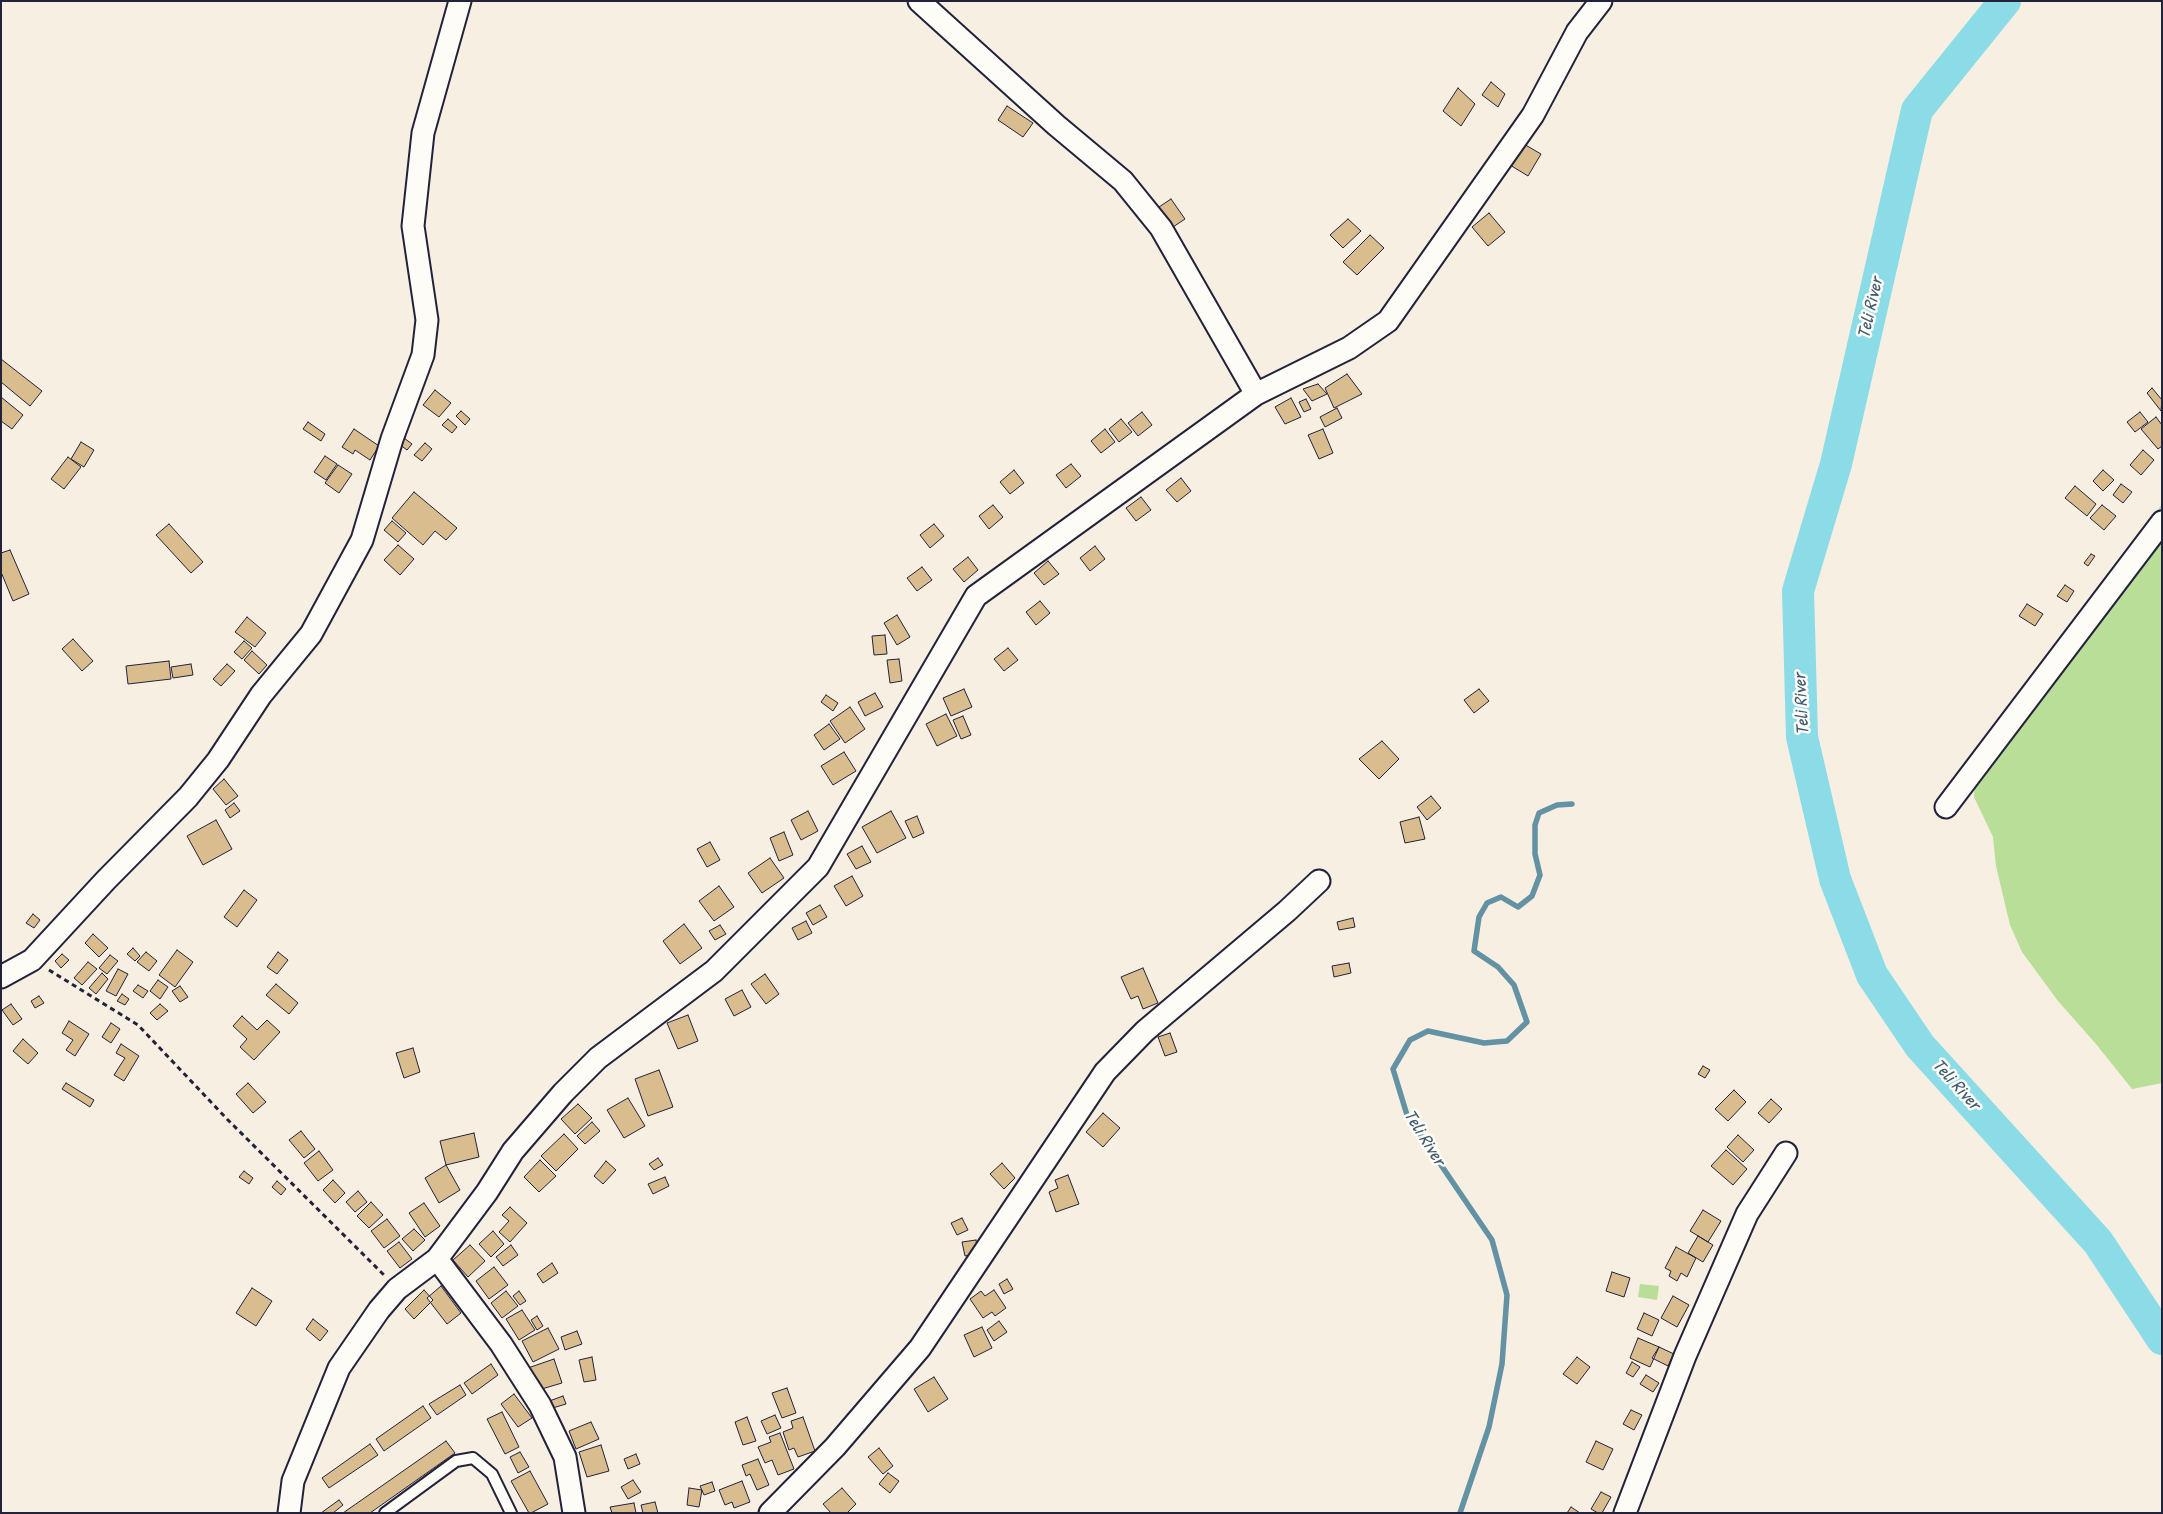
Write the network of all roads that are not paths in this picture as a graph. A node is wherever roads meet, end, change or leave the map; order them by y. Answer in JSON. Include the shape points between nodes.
{"nodes":[{"id":1,"x":460,"y":1,"type":"edge"},
{"id":2,"x":919,"y":1,"type":"edge"},
{"id":3,"x":1601,"y":1,"type":"edge"},
{"id":4,"x":1256,"y":394,"type":"junction"},
{"id":5,"x":2162,"y":522,"type":"edge"},
{"id":6,"x":1946,"y":807,"type":"dead end"},
{"id":7,"x":1318,"y":881,"type":"dead end"},
{"id":8,"x":1,"y":977,"type":"edge"},
{"id":9,"x":1786,"y":1153,"type":"dead end"},
{"id":10,"x":437,"y":1259,"type":"junction"},
{"id":11,"x":289,"y":1513,"type":"edge"},
{"id":12,"x":385,"y":1513,"type":"edge"},
{"id":13,"x":511,"y":1513,"type":"edge"},
{"id":14,"x":574,"y":1513,"type":"edge"},
{"id":15,"x":770,"y":1513,"type":"edge"},
{"id":16,"x":1625,"y":1513,"type":"edge"}],
"edges":[{"from":1,"to":8,"type":"street","via":[[423,133],[413,226],[426,320],[423,355],[392,439],[362,540],[311,634],[261,695],[218,760],[188,797],[32,960]]},
{"from":2,"to":4,"type":"street","via":[[1123,181],[1162,228]]},
{"from":3,"to":4,"type":"street","via":[[1577,32],[1533,115],[1388,321],[1349,348]]},
{"from":4,"to":10,"type":"street","via":[[976,596],[818,867],[714,970],[598,1058],[563,1093],[513,1151],[488,1192]]},
{"from":5,"to":6,"type":"street"},
{"from":7,"to":15,"type":"street","via":[[1145,1031],[1105,1072],[920,1348],[835,1447]]},
{"from":9,"to":16,"type":"street","via":[[1748,1214],[1685,1356]]},
{"from":10,"to":11,"type":"street","via":[[397,1289],[378,1310],[338,1368],[293,1481]]},
{"from":10,"to":14,"type":"street","via":[[501,1344],[540,1405],[565,1457]]},
{"from":12,"to":13,"type":"lane","via":[[456,1461],[473,1458],[492,1474]]}]}
